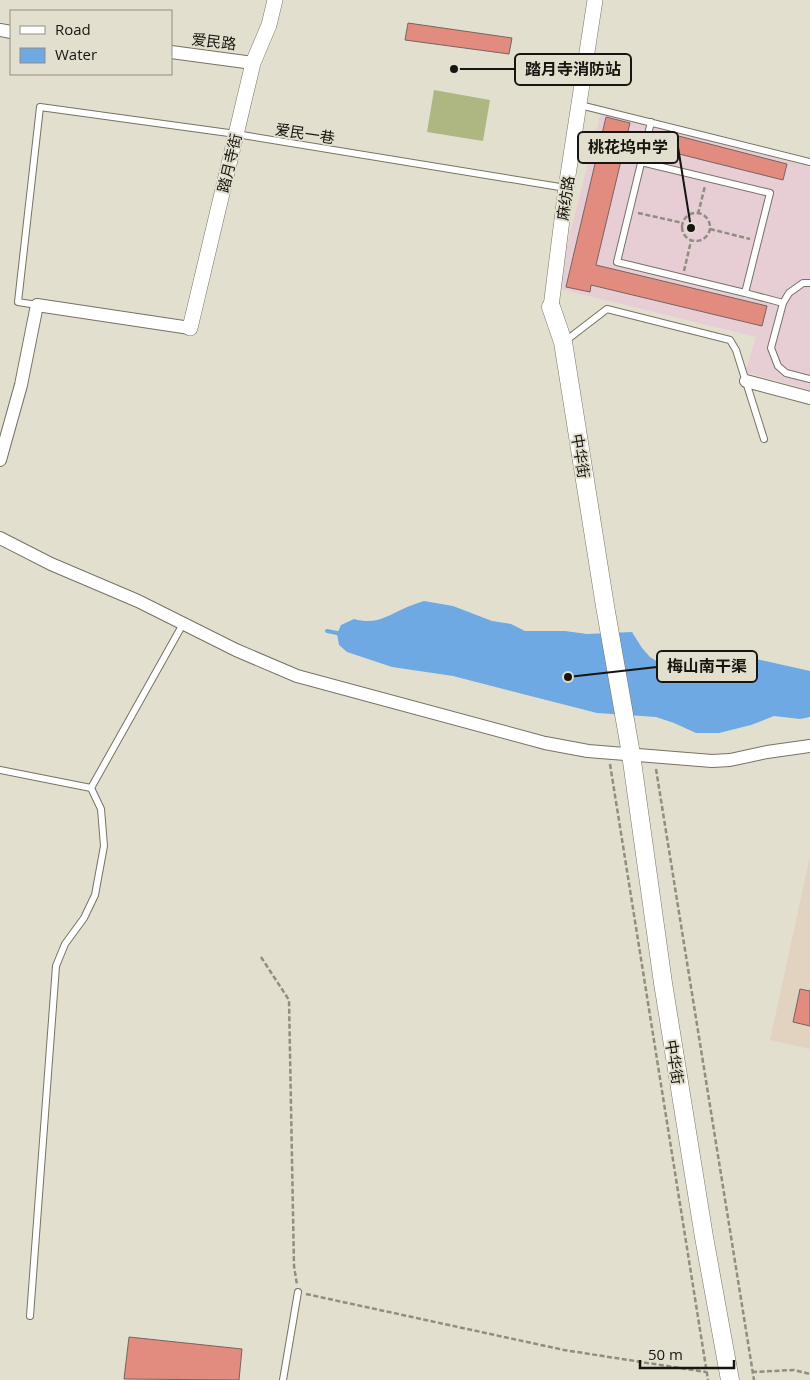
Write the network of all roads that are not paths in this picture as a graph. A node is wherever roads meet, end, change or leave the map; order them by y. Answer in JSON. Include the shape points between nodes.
{"nodes":[{"id":1,"x":275,"y":0,"type":"edge"},
{"id":2,"x":595,"y":0,"type":"edge"},
{"id":3,"x":172,"y":52,"type":"edge"},
{"id":4,"x":253,"y":63,"type":"junction"},
{"id":5,"x":578,"y":104,"type":"junction"},
{"id":6,"x":651,"y":122,"type":"junction"},
{"id":7,"x":236,"y":134,"type":"junction"},
{"id":8,"x":641,"y":162,"type":"junction"},
{"id":9,"x":810,"y":162,"type":"edge"},
{"id":10,"x":566,"y":188,"type":"junction"},
{"id":11,"x":810,"y":283,"type":"edge"},
{"id":12,"x":745,"y":293,"type":"junction"},
{"id":13,"x":784,"y":302,"type":"junction"},
{"id":14,"x":37,"y":305,"type":"junction"},
{"id":15,"x":551,"y":307,"type":"joint"},
{"id":16,"x":190,"y":328,"type":"joint"},
{"id":17,"x":563,"y":342,"type":"junction"},
{"id":18,"x":810,"y":379,"type":"edge"},
{"id":19,"x":746,"y":381,"type":"junction"},
{"id":20,"x":810,"y":398,"type":"edge"},
{"id":21,"x":764,"y":439,"type":"dead end"},
{"id":22,"x":0,"y":460,"type":"edge"},
{"id":23,"x":0,"y":538,"type":"edge"},
{"id":24,"x":183,"y":624,"type":"junction"},
{"id":25,"x":810,"y":746,"type":"edge"},
{"id":26,"x":630,"y":748,"type":"junction"},
{"id":27,"x":0,"y":770,"type":"edge"},
{"id":28,"x":91,"y":788,"type":"junction"},
{"id":29,"x":298,"y":1292,"type":"road end"},
{"id":30,"x":30,"y":1316,"type":"dead end"},
{"id":31,"x":283,"y":1380,"type":"edge"},
{"id":32,"x":730,"y":1380,"type":"edge"}],
"edges":[{"from":1,"to":4,"type":"street","name":"踏月寺街","via":[[269,25]]},
{"from":2,"to":5,"type":"street","name":"麻纺路"},
{"from":3,"to":4,"type":"street","name":"爱民路"},
{"from":4,"to":7,"type":"street","name":"踏月寺街"},
{"from":5,"to":6,"type":"lane"},
{"from":5,"to":10,"type":"street","name":"麻纺路"},
{"from":6,"to":8,"type":"lane"},
{"from":6,"to":9,"type":"lane"},
{"from":7,"to":10,"type":"lane","name":"爱民一巷"},
{"from":7,"to":14,"type":"lane","name":"爱民一巷","via":[[40,106],[18,302]]},
{"from":7,"to":16,"type":"street","name":"踏月寺街"},
{"from":8,"to":12,"type":"lane","via":[[617,262]]},
{"from":8,"to":12,"type":"lane","via":[[770,193]]},
{"from":10,"to":15,"type":"street","name":"麻纺路"},
{"from":11,"to":13,"type":"lane","via":[[803,283],[789,293]]},
{"from":12,"to":13,"type":"lane"},
{"from":13,"to":18,"type":"lane","via":[[772,348],[778,366],[786,373]]},
{"from":14,"to":16,"type":"street"},
{"from":14,"to":22,"type":"street","via":[[21,385]]},
{"from":15,"to":17,"type":"main road","name":"中华街"},
{"from":17,"to":19,"type":"lane","via":[[608,308],[730,340]]},
{"from":17,"to":26,"type":"main road","name":"中华街"},
{"from":19,"to":20,"type":"street"},
{"from":19,"to":21,"type":"lane"},
{"from":23,"to":24,"type":"street"},
{"from":24,"to":26,"type":"street","via":[[297,676],[545,743],[588,750]]},
{"from":24,"to":28,"type":"lane"},
{"from":25,"to":26,"type":"street","via":[[712,761]]},
{"from":26,"to":32,"type":"main road","name":"中华街","via":[[663,983]]},
{"from":27,"to":28,"type":"lane"},
{"from":28,"to":30,"type":"lane","via":[[101,809],[104,846],[95,895],[84,918],[65,944],[56,966]]},
{"from":29,"to":31,"type":"lane"}]}
